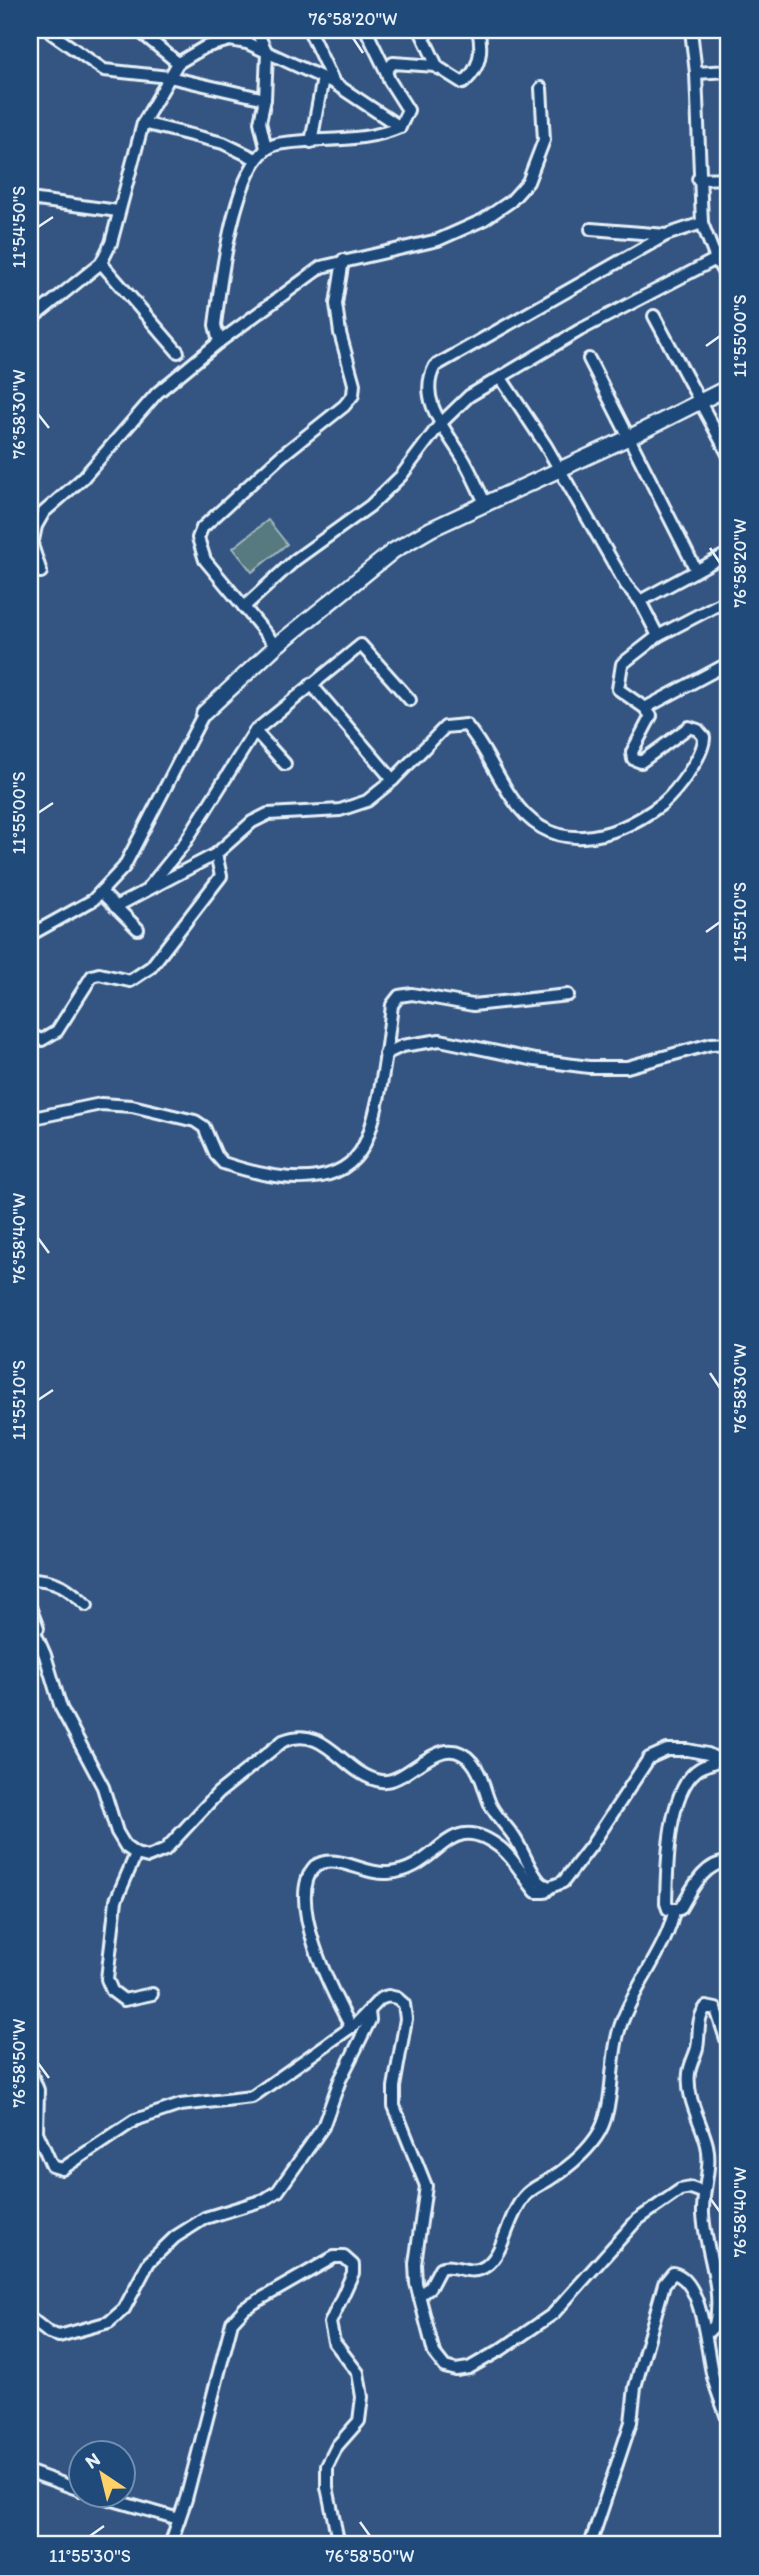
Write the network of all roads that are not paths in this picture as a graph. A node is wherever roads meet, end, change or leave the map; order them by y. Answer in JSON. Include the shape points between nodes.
{"nodes":[{"id":1,"x":138,"y":30,"type":"edge"},
{"id":2,"x":256,"y":30,"type":"edge"},
{"id":3,"x":309,"y":30,"type":"edge"},
{"id":4,"x":366,"y":30,"type":"edge"},
{"id":5,"x":420,"y":30,"type":"edge"},
{"id":6,"x":478,"y":30,"type":"edge"},
{"id":7,"x":691,"y":30,"type":"edge"},
{"id":8,"x":51,"y":33,"type":"dead end"},
{"id":9,"x":267,"y":53,"type":"junction"},
{"id":10,"x":178,"y":63,"type":"junction"},
{"id":11,"x":438,"y":68,"type":"junction"},
{"id":12,"x":386,"y":71,"type":"junction"},
{"id":13,"x":729,"y":71,"type":"edge"},
{"id":14,"x":696,"y":74,"type":"junction"},
{"id":15,"x":169,"y":77,"type":"junction"},
{"id":16,"x":329,"y":80,"type":"junction"},
{"id":17,"x":541,"y":88,"type":"dead end"},
{"id":18,"x":265,"y":99,"type":"junction"},
{"id":19,"x":143,"y":123,"type":"junction"},
{"id":20,"x":400,"y":127,"type":"junction"},
{"id":21,"x":311,"y":142,"type":"junction"},
{"id":22,"x":266,"y":148,"type":"junction"},
{"id":23,"x":256,"y":159,"type":"junction"},
{"id":24,"x":729,"y":178,"type":"edge"},
{"id":25,"x":698,"y":179,"type":"junction"},
{"id":26,"x":30,"y":199,"type":"edge"},
{"id":27,"x":118,"y":211,"type":"junction"},
{"id":28,"x":702,"y":223,"type":"junction"},
{"id":29,"x":591,"y":229,"type":"dead end"},
{"id":30,"x":666,"y":235,"type":"junction"},
{"id":31,"x":716,"y":259,"type":"junction"},
{"id":32,"x":343,"y":260,"type":"junction"},
{"id":33,"x":101,"y":263,"type":"junction"},
{"id":34,"x":729,"y":282,"type":"edge"},
{"id":35,"x":654,"y":316,"type":"dead end"},
{"id":36,"x":30,"y":320,"type":"edge"},
{"id":37,"x":219,"y":342,"type":"junction"},
{"id":38,"x":178,"y":352,"type":"dead end"},
{"id":39,"x":589,"y":359,"type":"dead end"},
{"id":40,"x":501,"y":378,"type":"junction"},
{"id":41,"x":729,"y":387,"type":"edge"},
{"id":42,"x":700,"y":402,"type":"junction"},
{"id":43,"x":440,"y":424,"type":"junction"},
{"id":44,"x":630,"y":438,"type":"junction"},
{"id":45,"x":729,"y":456,"type":"edge"},
{"id":46,"x":559,"y":469,"type":"junction"},
{"id":47,"x":485,"y":505,"type":"junction"},
{"id":48,"x":729,"y":553,"type":"edge"},
{"id":49,"x":695,"y":569,"type":"junction"},
{"id":50,"x":41,"y":572,"type":"dead end"},
{"id":51,"x":729,"y":599,"type":"edge"},
{"id":52,"x":640,"y":601,"type":"junction"},
{"id":53,"x":244,"y":607,"type":"junction"},
{"id":54,"x":657,"y":636,"type":"junction"},
{"id":55,"x":276,"y":646,"type":"junction"},
{"id":56,"x":729,"y":663,"type":"edge"},
{"id":57,"x":311,"y":684,"type":"junction"},
{"id":58,"x":410,"y":700,"type":"dead end"},
{"id":59,"x":645,"y":708,"type":"junction"},
{"id":60,"x":204,"y":713,"type":"joint"},
{"id":61,"x":255,"y":731,"type":"junction"},
{"id":62,"x":285,"y":764,"type":"dead end"},
{"id":63,"x":393,"y":780,"type":"junction"},
{"id":64,"x":216,"y":854,"type":"junction"},
{"id":65,"x":146,"y":891,"type":"junction"},
{"id":66,"x":102,"y":894,"type":"junction"},
{"id":67,"x":116,"y":907,"type":"junction"},
{"id":68,"x":138,"y":929,"type":"dead end"},
{"id":69,"x":30,"y":935,"type":"edge"},
{"id":70,"x":568,"y":995,"type":"dead end"},
{"id":71,"x":30,"y":1035,"type":"edge"},
{"id":72,"x":729,"y":1042,"type":"edge"},
{"id":73,"x":385,"y":1054,"type":"junction"},
{"id":74,"x":30,"y":1114,"type":"edge"},
{"id":75,"x":30,"y":1579,"type":"edge"},
{"id":76,"x":87,"y":1605,"type":"dead end"},
{"id":77,"x":30,"y":1608,"type":"edge"},
{"id":78,"x":30,"y":1622,"type":"edge"},
{"id":79,"x":42,"y":1647,"type":"junction"},
{"id":80,"x":725,"y":1763,"type":"edge"},
{"id":81,"x":136,"y":1854,"type":"junction"},
{"id":82,"x":729,"y":1863,"type":"edge"},
{"id":83,"x":550,"y":1887,"type":"junction"},
{"id":84,"x":674,"y":1911,"type":"junction"},
{"id":85,"x":152,"y":1994,"type":"dead end"},
{"id":86,"x":369,"y":2012,"type":"junction"},
{"id":87,"x":351,"y":2028,"type":"junction"},
{"id":88,"x":729,"y":2048,"type":"edge"},
{"id":89,"x":30,"y":2070,"type":"edge"},
{"id":90,"x":702,"y":2192,"type":"junction"},
{"id":91,"x":420,"y":2295,"type":"junction"},
{"id":92,"x":30,"y":2318,"type":"edge"},
{"id":93,"x":707,"y":2333,"type":"junction"},
{"id":94,"x":729,"y":2424,"type":"edge"},
{"id":95,"x":30,"y":2472,"type":"edge"},
{"id":96,"x":66,"y":2485,"type":"edge"},
{"id":97,"x":136,"y":2507,"type":"edge"},
{"id":98,"x":179,"y":2519,"type":"junction"},
{"id":99,"x":170,"y":2545,"type":"edge"},
{"id":100,"x":339,"y":2545,"type":"edge"},
{"id":101,"x":590,"y":2545,"type":"edge"}],
"edges":[{"from":1,"to":10,"type":"street"},
{"from":2,"to":9,"type":"street"},
{"from":3,"to":16,"type":"street"},
{"from":4,"to":12,"type":"street"},
{"from":5,"to":11,"type":"street"},
{"from":6,"to":11,"type":"street","via":[[482,45],[477,69],[466,82],[460,83]]},
{"from":7,"to":14,"type":"street"},
{"from":8,"to":15,"type":"street","via":[[104,70]]},
{"from":9,"to":10,"type":"street","via":[[230,40],[205,47]]},
{"from":9,"to":16,"type":"street"},
{"from":9,"to":18,"type":"street"},
{"from":10,"to":15,"type":"street"},
{"from":11,"to":12,"type":"street","via":[[406,62],[393,64]]},
{"from":12,"to":20,"type":"street","via":[[408,110]]},
{"from":13,"to":14,"type":"street"},
{"from":14,"to":25,"type":"street"},
{"from":15,"to":18,"type":"street"},
{"from":15,"to":19,"type":"street"},
{"from":16,"to":20,"type":"street"},
{"from":16,"to":21,"type":"street"},
{"from":17,"to":32,"type":"street","via":[[544,140],[528,182],[511,201],[483,220],[438,240]]},
{"from":18,"to":22,"type":"street","via":[[260,122]]},
{"from":19,"to":23,"type":"street","via":[[223,143]]},
{"from":19,"to":27,"type":"street"},
{"from":20,"to":21,"type":"street","via":[[375,135]]},
{"from":21,"to":22,"type":"street"},
{"from":22,"to":23,"type":"street"},
{"from":23,"to":37,"type":"street","via":[[236,204],[215,325]]},
{"from":24,"to":25,"type":"street"},
{"from":25,"to":28,"type":"street"},
{"from":26,"to":27,"type":"street"},
{"from":27,"to":33,"type":"street"},
{"from":28,"to":30,"type":"street"},
{"from":28,"to":31,"type":"street"},
{"from":29,"to":30,"type":"street"},
{"from":30,"to":43,"type":"street","via":[[435,366],[428,390]]},
{"from":31,"to":34,"type":"street"},
{"from":31,"to":40,"type":"street","via":[[580,330]]},
{"from":32,"to":37,"type":"street","via":[[321,267]]},
{"from":32,"to":53,"type":"street","via":[[336,304],[353,395],[202,528],[198,538],[205,560]]},
{"from":33,"to":36,"type":"street"},
{"from":33,"to":38,"type":"street"},
{"from":35,"to":42,"type":"street"},
{"from":37,"to":50,"type":"street","via":[[157,393],[83,478],[44,512],[32,545]]},
{"from":39,"to":44,"type":"street"},
{"from":40,"to":43,"type":"street","via":[[469,396]]},
{"from":40,"to":46,"type":"street"},
{"from":41,"to":42,"type":"street"},
{"from":42,"to":44,"type":"street"},
{"from":42,"to":45,"type":"street"},
{"from":43,"to":47,"type":"street","via":[[462,456]]},
{"from":43,"to":53,"type":"street","via":[[401,476],[370,506],[295,560]]},
{"from":44,"to":46,"type":"street"},
{"from":44,"to":49,"type":"street"},
{"from":46,"to":47,"type":"street"},
{"from":46,"to":52,"type":"street","via":[[596,537]]},
{"from":47,"to":55,"type":"street","via":[[393,551]]},
{"from":48,"to":49,"type":"street"},
{"from":49,"to":52,"type":"street"},
{"from":51,"to":54,"type":"street"},
{"from":52,"to":54,"type":"street"},
{"from":53,"to":55,"type":"street"},
{"from":54,"to":59,"type":"street","via":[[622,664],[617,679],[618,689]]},
{"from":55,"to":60,"type":"street"},
{"from":56,"to":59,"type":"street"},
{"from":57,"to":58,"type":"street","via":[[363,645]]},
{"from":57,"to":61,"type":"street"},
{"from":57,"to":63,"type":"street"},
{"from":59,"to":63,"type":"street","via":[[651,721],[632,752],[635,761],[641,762],[689,727],[698,730],[704,743],[672,796],[612,834],[568,838],[544,829],[512,799],[466,725],[445,727]]},
{"from":60,"to":66,"type":"street","via":[[124,867]]},
{"from":61,"to":62,"type":"street"},
{"from":61,"to":65,"type":"street","via":[[184,844]]},
{"from":63,"to":64,"type":"street","via":[[367,801],[340,810],[268,814]]},
{"from":64,"to":65,"type":"street"},
{"from":64,"to":71,"type":"street","via":[[221,876],[151,967],[130,981],[92,976],[57,1031],[42,1040]]},
{"from":65,"to":67,"type":"street"},
{"from":66,"to":67,"type":"street"},
{"from":66,"to":69,"type":"street"},
{"from":67,"to":68,"type":"street"},
{"from":70,"to":73,"type":"street","via":[[473,1005],[412,994],[399,996],[392,1005]]},
{"from":72,"to":73,"type":"street","via":[[627,1067],[535,1060],[440,1040],[402,1046]]},
{"from":73,"to":74,"type":"street","via":[[375,1108],[360,1152],[322,1177],[299,1178],[223,1163],[204,1127],[195,1121],[132,1106],[101,1104],[38,1117]]},
{"from":75,"to":76,"type":"street","via":[[65,1584]]},
{"from":77,"to":79,"type":"street"},
{"from":78,"to":79,"type":"street"},
{"from":79,"to":81,"type":"street","via":[[61,1708],[92,1762],[117,1832]]},
{"from":80,"to":83,"type":"street","via":[[688,1750],[649,1758],[564,1882]]},
{"from":80,"to":84,"type":"street","via":[[698,1769],[683,1788],[668,1864],[666,1903]]},
{"from":81,"to":83,"type":"street","via":[[160,1854],[232,1781],[283,1741],[307,1737],[321,1741],[373,1779],[385,1781],[435,1755],[463,1755],[475,1767],[491,1805],[538,1880]]},
{"from":81,"to":85,"type":"street","via":[[114,1907],[107,1979],[112,1991],[124,2000]]},
{"from":82,"to":84,"type":"street","via":[[717,1863]]},
{"from":83,"to":87,"type":"street","via":[[536,1892],[502,1849],[471,1832],[455,1835],[426,1858],[397,1872],[367,1872],[333,1860],[315,1866],[306,1884],[306,1917]]},
{"from":84,"to":91,"type":"street","via":[[619,2028],[607,2108],[598,2134],[563,2170],[522,2199],[489,2264],[473,2272],[440,2268]]},
{"from":86,"to":87,"type":"street"},
{"from":86,"to":91,"type":"street","via":[[388,1996],[397,1998],[407,2019],[394,2096],[398,2122],[426,2186],[415,2264]]},
{"from":86,"to":92,"type":"street","via":[[370,2020],[323,2127],[278,2191],[264,2200],[205,2218],[175,2237],[149,2262],[124,2309],[109,2322],[59,2336]]},
{"from":87,"to":89,"type":"street","via":[[252,2097],[180,2105],[135,2120],[62,2169],[52,2166],[37,2132],[38,2090]]},
{"from":88,"to":90,"type":"street","via":[[716,2009],[706,2007],[689,2072],[690,2097],[707,2147]]},
{"from":90,"to":91,"type":"street","via":[[680,2190],[637,2220],[553,2314],[469,2368],[450,2369],[436,2359]]},
{"from":90,"to":93,"type":"street","via":[[717,2304],[715,2325]]},
{"from":93,"to":94,"type":"street","via":[[713,2377]]},
{"from":93,"to":101,"type":"street","via":[[687,2282],[673,2273],[667,2278],[635,2387],[631,2423]]},
{"from":95,"to":96,"type":"street"},
{"from":97,"to":98,"type":"street"},
{"from":98,"to":99,"type":"street"},
{"from":98,"to":100,"type":"street","via":[[232,2322],[253,2304],[334,2257],[344,2257],[353,2265],[353,2273],[330,2323],[334,2342],[358,2373],[362,2397],[359,2421],[327,2466]]}]}
